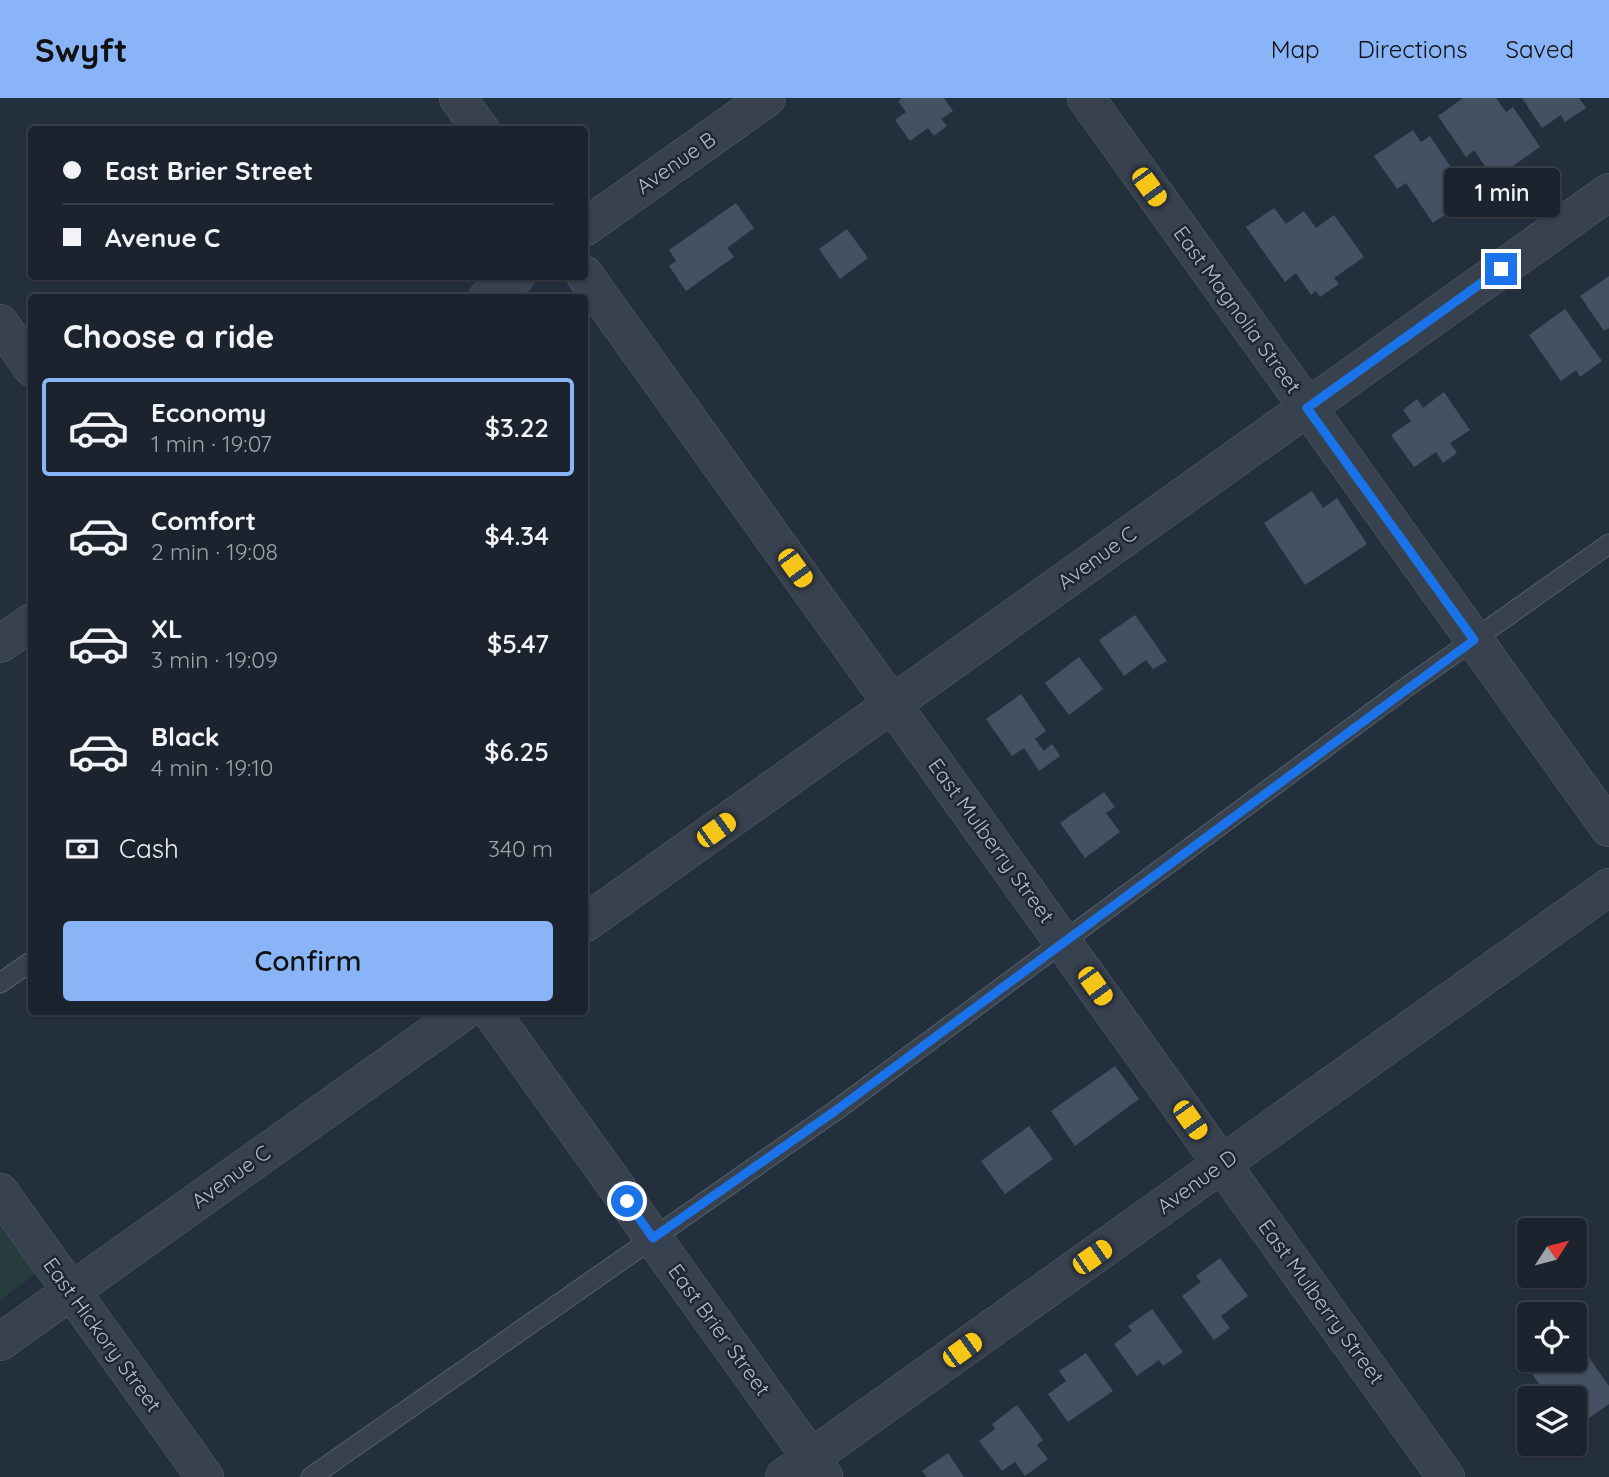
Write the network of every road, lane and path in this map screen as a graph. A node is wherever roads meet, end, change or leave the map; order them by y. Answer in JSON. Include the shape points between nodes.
{"nodes":[{"id":1,"x":458,"y":98,"type":"edge"},
{"id":2,"x":767,"y":98,"type":"edge"},
{"id":3,"x":1086,"y":98,"type":"edge"},
{"id":4,"x":478,"y":126,"type":"edge"},
{"id":5,"x":1609,"y":192,"type":"edge"},
{"id":6,"x":588,"y":225,"type":"edge"},
{"id":7,"x":511,"y":280,"type":"edge"},
{"id":8,"x":588,"y":280,"type":"edge"},
{"id":9,"x":492,"y":294,"type":"edge"},
{"id":10,"x":0,"y":323,"type":"edge"},
{"id":11,"x":28,"y":362,"type":"edge"},
{"id":12,"x":1307,"y":408,"type":"junction"},
{"id":13,"x":1609,"y":544,"type":"edge"},
{"id":14,"x":28,"y":625,"type":"edge"},
{"id":15,"x":1474,"y":640,"type":"junction"},
{"id":16,"x":0,"y":644,"type":"edge"},
{"id":17,"x":892,"y":704,"type":"junction"},
{"id":18,"x":1609,"y":828,"type":"edge"},
{"id":19,"x":1609,"y":887,"type":"edge"},
{"id":20,"x":588,"y":921,"type":"edge"},
{"id":21,"x":1063,"y":942,"type":"junction"},
{"id":22,"x":28,"y":964,"type":"edge"},
{"id":23,"x":0,"y":983,"type":"edge"},
{"id":24,"x":459,"y":1015,"type":"edge"},
{"id":25,"x":493,"y":1015,"type":"edge"},
{"id":26,"x":1222,"y":1164,"type":"junction"},
{"id":27,"x":0,"y":1192,"type":"edge"},
{"id":28,"x":653,"y":1238,"type":"junction"},
{"id":29,"x":71,"y":1291,"type":"junction"},
{"id":30,"x":0,"y":1342,"type":"edge"},
{"id":31,"x":807,"y":1471,"type":"edge"},
{"id":32,"x":205,"y":1477,"type":"edge"},
{"id":33,"x":311,"y":1477,"type":"edge"},
{"id":34,"x":1446,"y":1477,"type":"edge"}],
"edges":[{"from":1,"to":4,"type":"street"},
{"from":2,"to":6,"type":"street","name":"Avenue B"},
{"from":3,"to":12,"type":"street","name":"East Magnolia Street"},
{"from":5,"to":12,"type":"street","name":"Avenue C"},
{"from":7,"to":9,"type":"street"},
{"from":8,"to":17,"type":"street","name":"East Mulberry Street"},
{"from":10,"to":11,"type":"street"},
{"from":12,"to":15,"type":"street","name":"East Magnolia Street"},
{"from":12,"to":17,"type":"street","name":"Avenue C"},
{"from":13,"to":15,"type":"lane"},
{"from":14,"to":16,"type":"street"},
{"from":15,"to":18,"type":"street","name":"East Magnolia Street"},
{"from":15,"to":21,"type":"lane"},
{"from":17,"to":20,"type":"street","name":"Avenue C"},
{"from":17,"to":21,"type":"street","name":"East Mulberry Street"},
{"from":19,"to":26,"type":"street","name":"Avenue D"},
{"from":21,"to":26,"type":"street","name":"East Mulberry Street"},
{"from":21,"to":28,"type":"lane","via":[[835,1111]]},
{"from":22,"to":23,"type":"lane"},
{"from":24,"to":29,"type":"street","name":"Avenue C"},
{"from":25,"to":28,"type":"street","name":"East Brier Street"},
{"from":26,"to":31,"type":"street","name":"Avenue D"},
{"from":26,"to":34,"type":"street","name":"East Mulberry Street"},
{"from":27,"to":29,"type":"street","name":"East Hickory Street"},
{"from":28,"to":31,"type":"street","name":"East Brier Street"},
{"from":28,"to":33,"type":"lane"},
{"from":29,"to":30,"type":"street","name":"Avenue C"},
{"from":29,"to":32,"type":"street","name":"East Hickory Street"}]}
